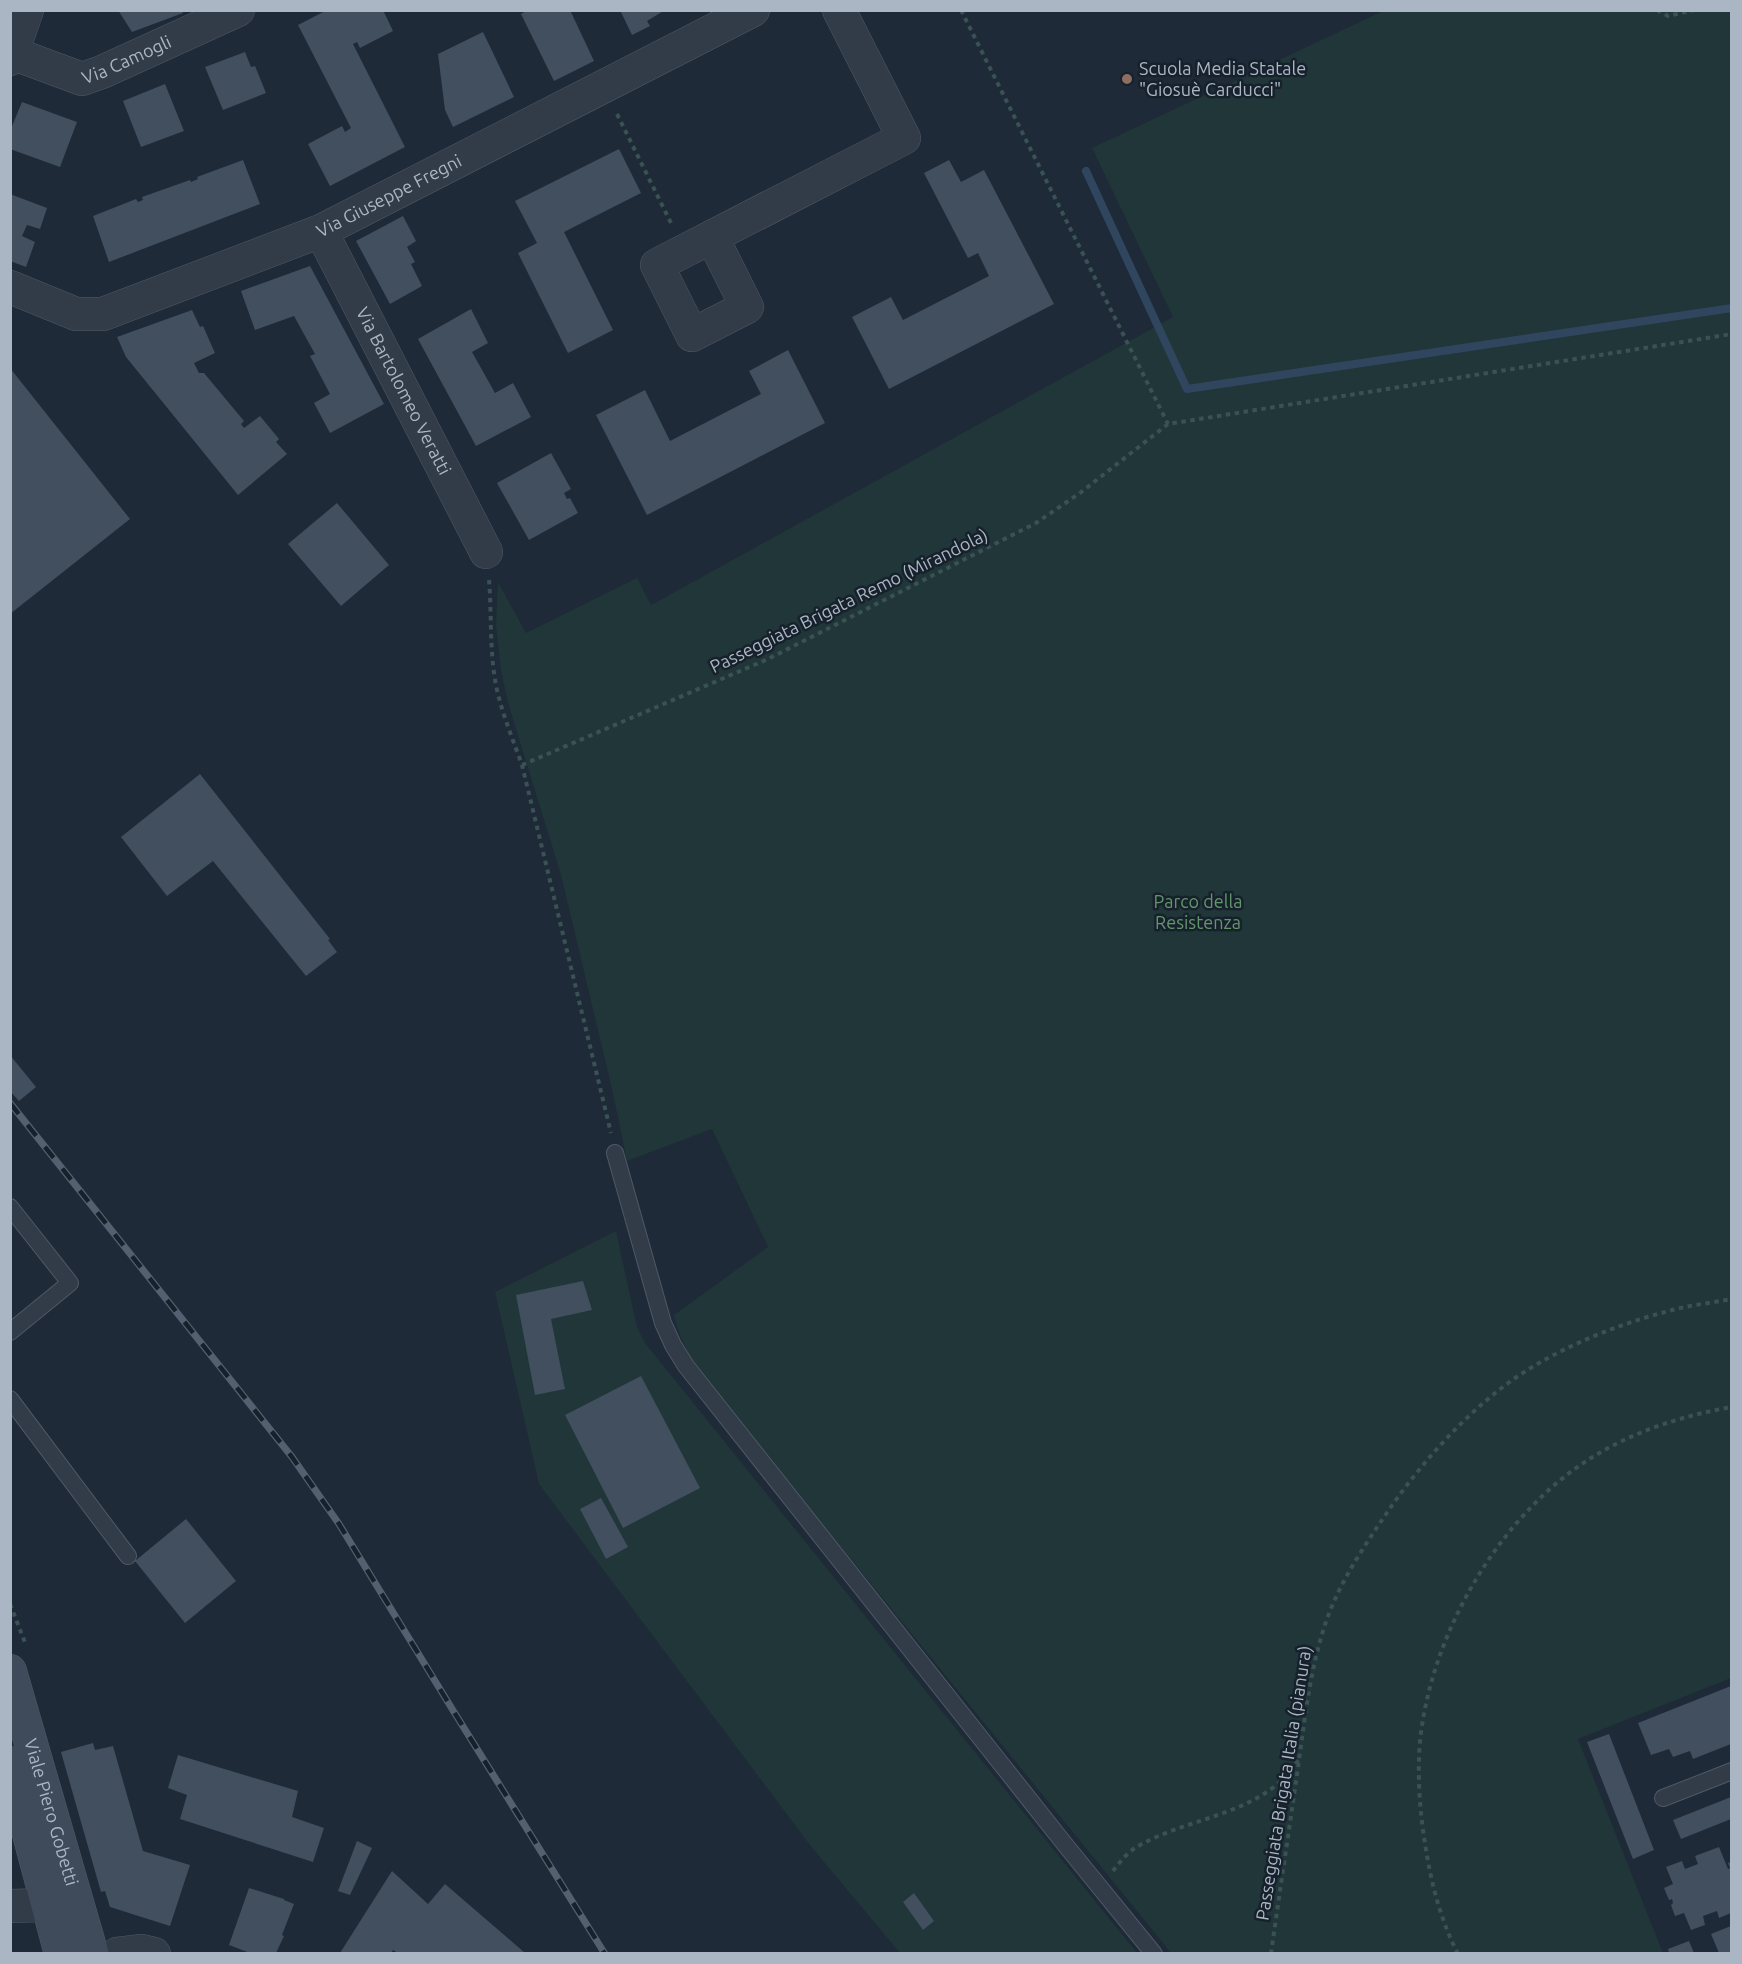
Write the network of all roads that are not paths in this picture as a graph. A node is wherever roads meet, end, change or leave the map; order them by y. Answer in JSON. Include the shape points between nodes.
{"nodes":[{"id":1,"x":27,"y":10,"type":"edge"},
{"id":2,"x":238,"y":10,"type":"edge"},
{"id":3,"x":753,"y":10,"type":"edge"},
{"id":4,"x":839,"y":10,"type":"edge"},
{"id":5,"x":698,"y":23,"type":"edge"},
{"id":6,"x":11,"y":56,"type":"edge"},
{"id":7,"x":321,"y":231,"type":"junction"},
{"id":8,"x":698,"y":243,"type":"road end"},
{"id":9,"x":10,"y":287,"type":"edge"},
{"id":10,"x":486,"y":552,"type":"road end"},
{"id":11,"x":615,"y":1153,"type":"road end"},
{"id":12,"x":10,"y":1208,"type":"edge"},
{"id":13,"x":10,"y":1332,"type":"edge"},
{"id":14,"x":10,"y":1399,"type":"edge"},
{"id":15,"x":128,"y":1556,"type":"dead end"},
{"id":16,"x":10,"y":1671,"type":"edge"},
{"id":17,"x":10,"y":1763,"type":"edge"},
{"id":18,"x":1731,"y":1772,"type":"edge"},
{"id":19,"x":1663,"y":1798,"type":"dead end"},
{"id":20,"x":47,"y":1905,"type":"junction"},
{"id":21,"x":10,"y":1906,"type":"edge"},
{"id":22,"x":61,"y":1953,"type":"edge"},
{"id":23,"x":92,"y":1953,"type":"edge"},
{"id":24,"x":117,"y":1953,"type":"edge"},
{"id":25,"x":154,"y":1953,"type":"edge"},
{"id":26,"x":1154,"y":1953,"type":"edge"}],
"edges":[{"from":1,"to":6,"type":"street"},
{"from":2,"to":6,"type":"street","name":"Via Camogli","via":[[82,79]]},
{"from":3,"to":5,"type":"street","name":"Via Giuseppe Fregni"},
{"from":4,"to":8,"type":"street","via":[[904,138]]},
{"from":5,"to":7,"type":"street","name":"Via Giuseppe Fregni","via":[[603,87]]},
{"from":7,"to":9,"type":"street","name":"Via Giuseppe Fregni","via":[[103,314],[76,314]]},
{"from":7,"to":10,"type":"street","name":"Via Bartolomeo Veratti"},
{"from":11,"to":26,"type":"lane","via":[[663,1323],[677,1352]]},
{"from":12,"to":13,"type":"lane","via":[[70,1283]]},
{"from":14,"to":15,"type":"lane"},
{"from":16,"to":23,"type":"main road","name":"Viale Piero Gobetti"},
{"from":17,"to":20,"type":"main road","name":"Viale Piero Gobetti"},
{"from":18,"to":19,"type":"lane"},
{"from":20,"to":21,"type":"street"},
{"from":20,"to":22,"type":"main road","name":"Viale Piero Gobetti"},
{"from":24,"to":25,"type":"street"}]}
